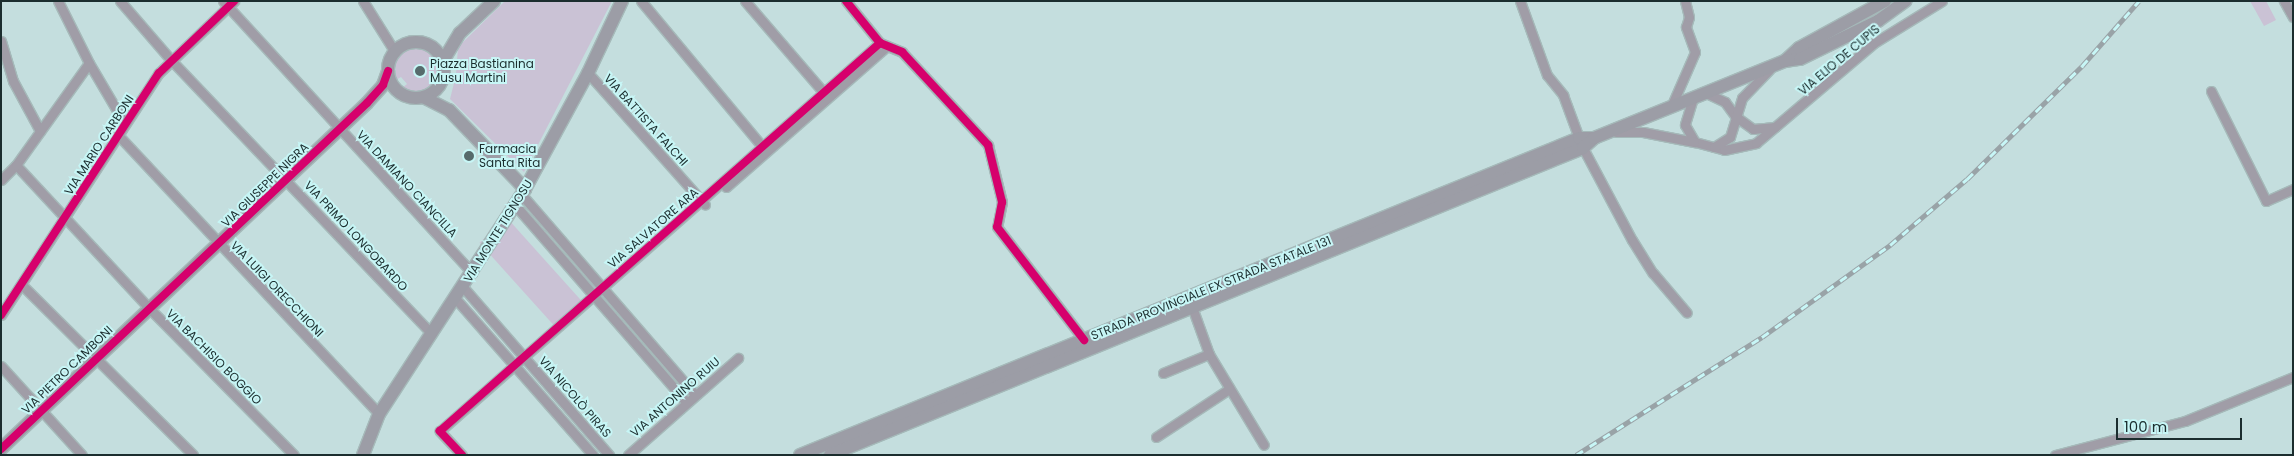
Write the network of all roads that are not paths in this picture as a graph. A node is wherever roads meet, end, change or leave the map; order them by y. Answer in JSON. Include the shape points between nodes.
{"nodes":[{"id":1,"x":58,"y":1,"type":"edge"},
{"id":2,"x":363,"y":1,"type":"edge"},
{"id":3,"x":494,"y":1,"type":"edge"},
{"id":4,"x":622,"y":1,"type":"edge"},
{"id":5,"x":640,"y":1,"type":"edge"},
{"id":6,"x":745,"y":1,"type":"edge"},
{"id":7,"x":846,"y":1,"type":"edge"},
{"id":8,"x":1520,"y":1,"type":"edge"},
{"id":9,"x":1685,"y":1,"type":"edge"},
{"id":10,"x":1885,"y":1,"type":"edge"},
{"id":11,"x":1906,"y":1,"type":"edge"},
{"id":12,"x":1942,"y":1,"type":"edge"},
{"id":13,"x":2284,"y":1,"type":"edge"},
{"id":14,"x":124,"y":3,"type":"edge"},
{"id":15,"x":228,"y":3,"type":"edge"},
{"id":16,"x":2293,"y":17,"type":"edge"},
{"id":17,"x":460,"y":33,"type":"junction"},
{"id":18,"x":1,"y":41,"type":"edge"},
{"id":19,"x":884,"y":44,"type":"junction"},
{"id":20,"x":432,"y":47,"type":"junction"},
{"id":21,"x":395,"y":52,"type":"junction"},
{"id":22,"x":171,"y":60,"type":"junction"},
{"id":23,"x":443,"y":61,"type":"junction"},
{"id":24,"x":89,"y":63,"type":"junction"},
{"id":25,"x":1779,"y":63,"type":"junction"},
{"id":26,"x":388,"y":72,"type":"junction"},
{"id":27,"x":588,"y":73,"type":"junction"},
{"id":28,"x":440,"y":86,"type":"junction"},
{"id":29,"x":2211,"y":91,"type":"dead end"},
{"id":30,"x":824,"y":93,"type":"junction"},
{"id":31,"x":1706,"y":93,"type":"junction"},
{"id":32,"x":401,"y":95,"type":"junction"},
{"id":33,"x":425,"y":98,"type":"junction"},
{"id":34,"x":1693,"y":98,"type":"junction"},
{"id":35,"x":370,"y":101,"type":"junction"},
{"id":36,"x":1671,"y":107,"type":"junction"},
{"id":37,"x":449,"y":110,"type":"junction"},
{"id":38,"x":1735,"y":116,"type":"junction"},
{"id":39,"x":125,"y":124,"type":"junction"},
{"id":40,"x":1780,"y":126,"type":"junction"},
{"id":41,"x":339,"y":130,"type":"junction"},
{"id":42,"x":40,"y":131,"type":"junction"},
{"id":43,"x":1610,"y":131,"type":"junction"},
{"id":44,"x":118,"y":136,"type":"junction"},
{"id":45,"x":1695,"y":142,"type":"junction"},
{"id":46,"x":1581,"y":143,"type":"junction"},
{"id":47,"x":1712,"y":148,"type":"junction"},
{"id":48,"x":764,"y":149,"type":"junction"},
{"id":49,"x":16,"y":165,"type":"junction"},
{"id":50,"x":1,"y":180,"type":"edge"},
{"id":51,"x":286,"y":180,"type":"junction"},
{"id":52,"x":2293,"y":189,"type":"edge"},
{"id":53,"x":521,"y":197,"type":"junction"},
{"id":54,"x":703,"y":203,"type":"junction"},
{"id":55,"x":66,"y":218,"type":"junction"},
{"id":56,"x":218,"y":246,"type":"junction"},
{"id":57,"x":472,"y":273,"type":"junction"},
{"id":58,"x":22,"y":285,"type":"junction"},
{"id":59,"x":463,"y":287,"type":"junction"},
{"id":60,"x":604,"y":290,"type":"junction"},
{"id":61,"x":595,"y":297,"type":"junction"},
{"id":62,"x":455,"y":298,"type":"junction"},
{"id":63,"x":1192,"y":307,"type":"junction"},
{"id":64,"x":150,"y":308,"type":"junction"},
{"id":65,"x":1686,"y":312,"type":"dead end"},
{"id":66,"x":1,"y":315,"type":"edge"},
{"id":67,"x":432,"y":334,"type":"junction"},
{"id":68,"x":1084,"y":340,"type":"junction"},
{"id":69,"x":1209,"y":354,"type":"junction"},
{"id":70,"x":97,"y":356,"type":"junction"},
{"id":71,"x":738,"y":358,"type":"dead end"},
{"id":72,"x":525,"y":359,"type":"junction"},
{"id":73,"x":1,"y":366,"type":"edge"},
{"id":74,"x":515,"y":367,"type":"junction"},
{"id":75,"x":1163,"y":373,"type":"dead end"},
{"id":76,"x":2293,"y":377,"type":"edge"},
{"id":77,"x":1229,"y":389,"type":"junction"},
{"id":78,"x":695,"y":395,"type":"junction"},
{"id":79,"x":686,"y":402,"type":"junction"},
{"id":80,"x":41,"y":411,"type":"junction"},
{"id":81,"x":379,"y":414,"type":"junction"},
{"id":82,"x":1156,"y":437,"type":"dead end"},
{"id":83,"x":1264,"y":445,"type":"dead end"},
{"id":84,"x":1,"y":449,"type":"edge"},
{"id":85,"x":82,"y":455,"type":"edge"},
{"id":86,"x":193,"y":455,"type":"edge"},
{"id":87,"x":294,"y":455,"type":"edge"},
{"id":88,"x":363,"y":455,"type":"edge"},
{"id":89,"x":462,"y":455,"type":"edge"},
{"id":90,"x":593,"y":455,"type":"edge"},
{"id":91,"x":609,"y":455,"type":"edge"},
{"id":92,"x":628,"y":455,"type":"edge"},
{"id":93,"x":800,"y":455,"type":"edge"},
{"id":94,"x":830,"y":455,"type":"edge"},
{"id":95,"x":2055,"y":455,"type":"edge"}],
"edges":[{"from":1,"to":24,"type":"street"},
{"from":2,"to":21,"type":"street"},
{"from":3,"to":17,"type":"main road"},
{"from":4,"to":27,"type":"main road","name":"VIA MONTE TIGNOSU"},
{"from":5,"to":48,"type":"street"},
{"from":6,"to":30,"type":"street"},
{"from":7,"to":19,"type":"street"},
{"from":8,"to":46,"type":"street","via":[[1546,75],[1563,95]]},
{"from":9,"to":36,"type":"street","via":[[1689,17],[1686,27],[1695,52]]},
{"from":10,"to":25,"type":"main road","name":"STRADA PROVINCIALE EX STRADA STATALE 131","via":[[1799,48]]},
{"from":11,"to":25,"type":"main road","name":"STRADA PROVINCIALE EX STRADA STATALE 131","via":[[1878,21],[1800,60]]},
{"from":12,"to":40,"type":"street","name":"VIA ELIO DE CUPIS","via":[[1874,43]]},
{"from":13,"to":16,"type":"street"},
{"from":14,"to":22,"type":"street","name":"VIA PRIMO LONGOBARDO"},
{"from":15,"to":22,"type":"street","name":"VIA MARIO CARBONI"},
{"from":15,"to":41,"type":"street","name":"VIA DAMIANO CIANCILLA"},
{"from":17,"to":20,"type":"main road"},
{"from":17,"to":23,"type":"main road"},
{"from":18,"to":42,"type":"street","via":[[13,81]]},
{"from":19,"to":30,"type":"street","name":"VIA SALVATORE ARA"},
{"from":19,"to":48,"type":"street","name":"VIA SALVATORE ARA"},
{"from":19,"to":68,"type":"street","via":[[902,52],[988,145],[1002,202],[997,227]]},
{"from":20,"to":21,"type":"main road","via":[[412,42]]},
{"from":20,"to":23,"type":"main road"},
{"from":21,"to":26,"type":"main road"},
{"from":22,"to":39,"type":"street","name":"VIA MARIO CARBONI"},
{"from":22,"to":51,"type":"street","name":"VIA PRIMO LONGOBARDO"},
{"from":23,"to":28,"type":"main road","via":[[445,69]]},
{"from":24,"to":39,"type":"street"},
{"from":24,"to":42,"type":"street"},
{"from":25,"to":31,"type":"main road","name":"STRADA PROVINCIALE EX STRADA STATALE 131"},
{"from":25,"to":38,"type":"street","via":[[1742,98]]},
{"from":26,"to":32,"type":"main road","via":[[392,85]]},
{"from":26,"to":35,"type":"main road","name":"VIA GIUSEPPE NIGRA","via":[[383,85]]},
{"from":27,"to":53,"type":"main road","name":"VIA MONTE TIGNOSU"},
{"from":27,"to":54,"type":"street","name":"VIA BATTISTA FALCHI"},
{"from":28,"to":33,"type":"main road"},
{"from":28,"to":37,"type":"main road"},
{"from":29,"to":52,"type":"street","via":[[2266,201]]},
{"from":30,"to":48,"type":"street","name":"VIA SALVATORE ARA"},
{"from":31,"to":34,"type":"main road","name":"STRADA PROVINCIALE EX STRADA STATALE 131"},
{"from":31,"to":38,"type":"street","via":[[1725,102]]},
{"from":32,"to":33,"type":"main road"},
{"from":32,"to":35,"type":"main road"},
{"from":33,"to":37,"type":"main road"},
{"from":34,"to":36,"type":"main road","name":"STRADA PROVINCIALE EX STRADA STATALE 131"},
{"from":34,"to":45,"type":"street","via":[[1685,125]]},
{"from":35,"to":41,"type":"main road","name":"VIA GIUSEPPE NIGRA"},
{"from":36,"to":43,"type":"main road","name":"STRADA PROVINCIALE EX STRADA STATALE 131"},
{"from":37,"to":53,"type":"main road"},
{"from":38,"to":40,"type":"street","via":[[1753,129]]},
{"from":38,"to":47,"type":"street","via":[[1730,137]]},
{"from":39,"to":44,"type":"street","name":"VIA MARIO CARBONI"},
{"from":40,"to":47,"type":"street","name":"VIA ELIO DE CUPIS","via":[[1747,146],[1724,150]]},
{"from":41,"to":51,"type":"main road","name":"VIA GIUSEPPE NIGRA"},
{"from":41,"to":57,"type":"street","name":"VIA DAMIANO CIANCILLA"},
{"from":42,"to":49,"type":"street"},
{"from":43,"to":45,"type":"street","name":"VIA ELIO DE CUPIS","via":[[1643,132]]},
{"from":43,"to":46,"type":"main road","name":"STRADA PROVINCIALE EX STRADA STATALE 131"},
{"from":44,"to":55,"type":"street","name":"VIA MARIO CARBONI"},
{"from":44,"to":56,"type":"street","name":"VIA LUIGI ORECCHIONI"},
{"from":45,"to":47,"type":"street","name":"VIA ELIO DE CUPIS"},
{"from":46,"to":63,"type":"main road","name":"STRADA PROVINCIALE EX STRADA STATALE 131"},
{"from":46,"to":65,"type":"street","via":[[1632,240],[1653,273]]},
{"from":46,"to":68,"type":"main road","name":"STRADA PROVINCIALE EX STRADA STATALE 131"},
{"from":48,"to":54,"type":"street","name":"VIA SALVATORE ARA"},
{"from":49,"to":50,"type":"street"},
{"from":49,"to":55,"type":"street","name":"VIA BACHISIO BOGGIO"},
{"from":51,"to":56,"type":"main road","name":"VIA GIUSEPPE NIGRA"},
{"from":51,"to":67,"type":"street","name":"VIA PRIMO LONGOBARDO"},
{"from":53,"to":57,"type":"main road","name":"VIA MONTE TIGNOSU"},
{"from":53,"to":60,"type":"street"},
{"from":53,"to":61,"type":"street"},
{"from":54,"to":60,"type":"street","name":"VIA SALVATORE ARA"},
{"from":55,"to":58,"type":"street","name":"VIA MARIO CARBONI"},
{"from":55,"to":64,"type":"street","name":"VIA BACHISIO BOGGIO"},
{"from":56,"to":64,"type":"main road","name":"VIA GIUSEPPE NIGRA"},
{"from":56,"to":81,"type":"street","name":"VIA LUIGI ORECCHIONI"},
{"from":57,"to":59,"type":"main road","name":"VIA MONTE TIGNOSU"},
{"from":58,"to":66,"type":"street","name":"VIA MARIO CARBONI"},
{"from":58,"to":70,"type":"street"},
{"from":59,"to":62,"type":"main road","name":"VIA MONTE TIGNOSU"},
{"from":59,"to":72,"type":"street","name":"VIA NICOLÒ PIRAS"},
{"from":60,"to":61,"type":"street","name":"VIA SALVATORE ARA"},
{"from":60,"to":78,"type":"street"},
{"from":61,"to":72,"type":"street","name":"VIA SALVATORE ARA"},
{"from":61,"to":79,"type":"street"},
{"from":62,"to":67,"type":"main road","name":"VIA MONTE TIGNOSU"},
{"from":62,"to":74,"type":"street","name":"VIA NICOLÒ PIRAS"},
{"from":63,"to":69,"type":"street"},
{"from":63,"to":94,"type":"main road","name":"STRADA PROVINCIALE EX STRADA STATALE 131"},
{"from":64,"to":70,"type":"main road","name":"VIA PIETRO CAMBONI"},
{"from":64,"to":87,"type":"street","name":"VIA BACHISIO BOGGIO"},
{"from":67,"to":81,"type":"main road","name":"VIA MONTE TIGNOSU"},
{"from":68,"to":93,"type":"main road","name":"STRADA PROVINCIALE EX STRADA STATALE 131"},
{"from":69,"to":75,"type":"street"},
{"from":69,"to":77,"type":"street"},
{"from":70,"to":80,"type":"main road","name":"VIA PIETRO CAMBONI"},
{"from":70,"to":86,"type":"street"},
{"from":71,"to":78,"type":"street","name":"VIA ANTONINO RUIU"},
{"from":72,"to":74,"type":"street","name":"VIA SALVATORE ARA"},
{"from":72,"to":91,"type":"street","name":"VIA NICOLÒ PIRAS"},
{"from":73,"to":80,"type":"street"},
{"from":74,"to":89,"type":"street","name":"VIA SALVATORE ARA","via":[[442,432]]},
{"from":74,"to":90,"type":"street","name":"VIA NICOLÒ PIRAS"},
{"from":76,"to":95,"type":"street","via":[[2185,421]]},
{"from":77,"to":82,"type":"street"},
{"from":77,"to":83,"type":"street"},
{"from":78,"to":79,"type":"street","name":"VIA ANTONINO RUIU"},
{"from":79,"to":92,"type":"street","name":"VIA ANTONINO RUIU"},
{"from":80,"to":84,"type":"main road","name":"VIA PIETRO CAMBONI"},
{"from":80,"to":85,"type":"street"},
{"from":81,"to":88,"type":"main road","name":"VIA MONTE TIGNOSU"}]}
